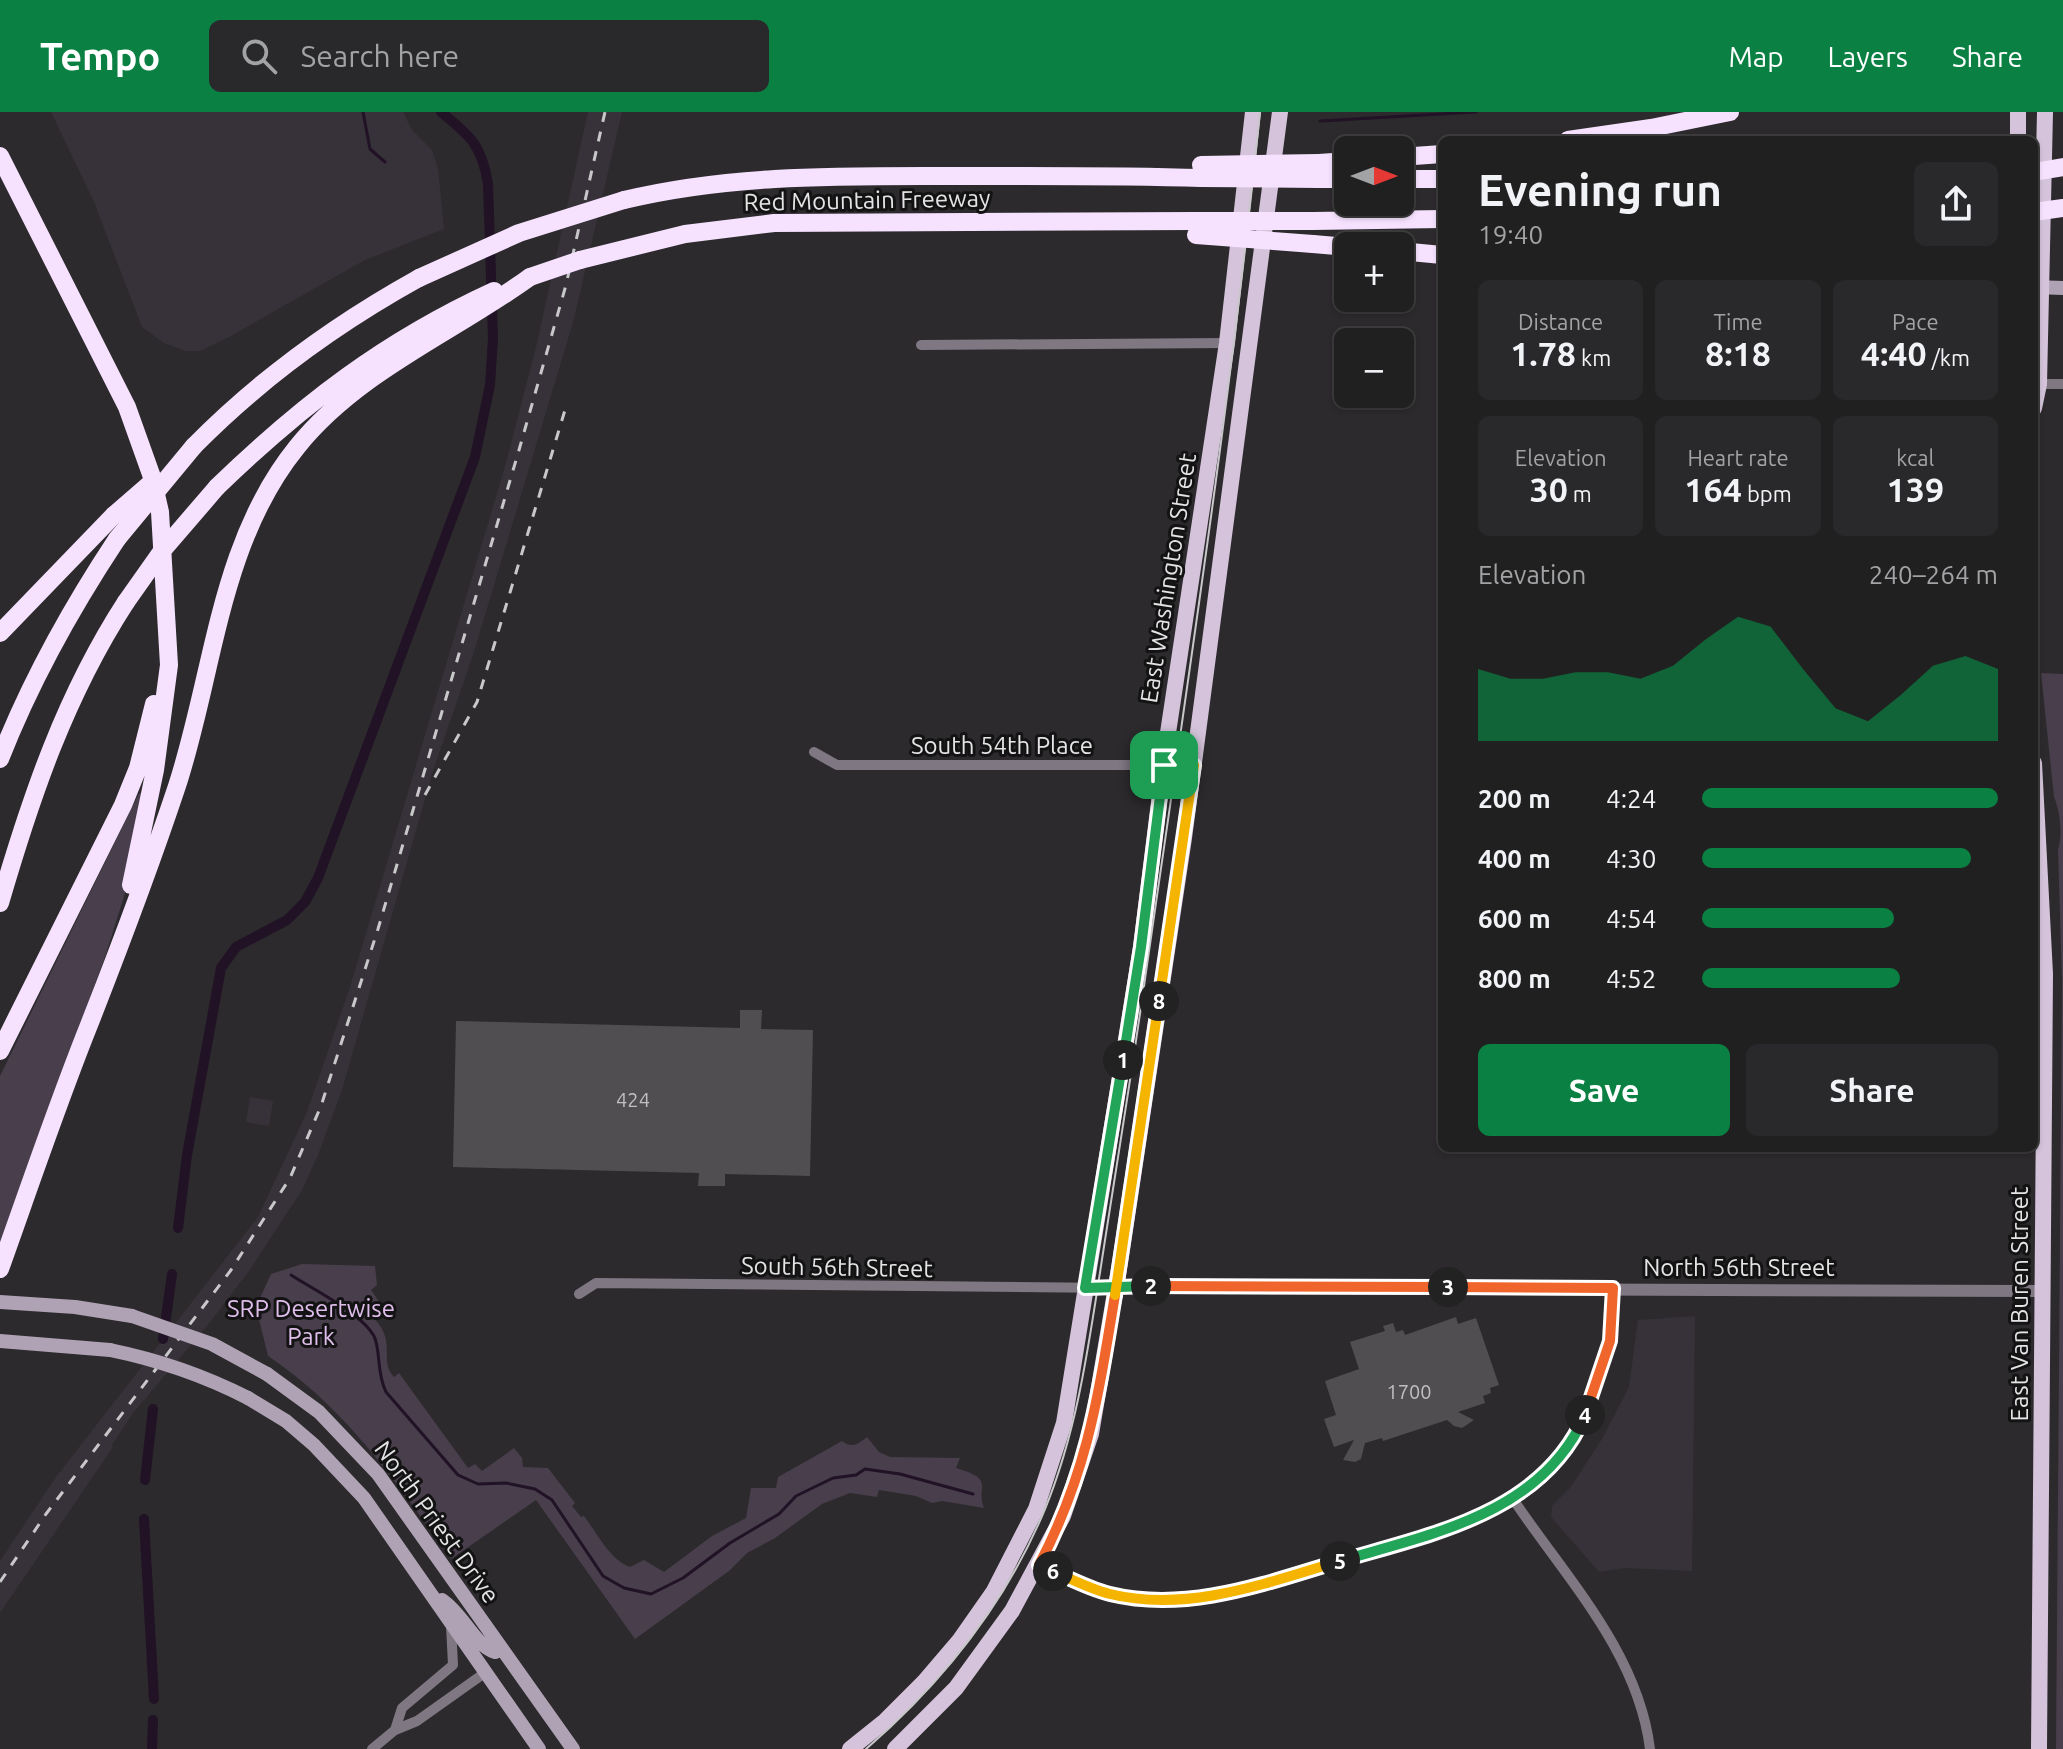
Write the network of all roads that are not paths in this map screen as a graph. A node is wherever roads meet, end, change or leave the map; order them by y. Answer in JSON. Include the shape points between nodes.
{"nodes":[{"id":1,"x":1253,"y":112,"type":"edge"},
{"id":2,"x":1280,"y":112,"type":"edge"},
{"id":3,"x":1730,"y":112,"type":"edge"},
{"id":4,"x":2018,"y":112,"type":"edge"},
{"id":5,"x":2045,"y":112,"type":"edge"},
{"id":6,"x":1596,"y":136,"type":"edge"},
{"id":7,"x":2018,"y":136,"type":"edge"},
{"id":8,"x":1438,"y":154,"type":"edge"},
{"id":9,"x":0,"y":156,"type":"edge"},
{"id":10,"x":1414,"y":156,"type":"edge"},
{"id":11,"x":1334,"y":166,"type":"edge"},
{"id":12,"x":2063,"y":167,"type":"edge"},
{"id":13,"x":1319,"y":171,"type":"junction"},
{"id":14,"x":2038,"y":171,"type":"edge"},
{"id":15,"x":1334,"y":175,"type":"edge"},
{"id":16,"x":1414,"y":179,"type":"edge"},
{"id":17,"x":1438,"y":179,"type":"edge"},
{"id":18,"x":2063,"y":208,"type":"edge"},
{"id":19,"x":2038,"y":211,"type":"edge"},
{"id":20,"x":1438,"y":219,"type":"edge"},
{"id":21,"x":1195,"y":228,"type":"junction"},
{"id":22,"x":1334,"y":246,"type":"edge"},
{"id":23,"x":1414,"y":252,"type":"edge"},
{"id":24,"x":1438,"y":255,"type":"edge"},
{"id":25,"x":2038,"y":288,"type":"edge"},
{"id":26,"x":2063,"y":288,"type":"edge"},
{"id":27,"x":441,"y":325,"type":"junction"},
{"id":28,"x":1227,"y":343,"type":"junction"},
{"id":29,"x":921,"y":345,"type":"dead end"},
{"id":30,"x":2039,"y":384,"type":"junction"},
{"id":31,"x":2063,"y":384,"type":"edge"},
{"id":32,"x":2038,"y":389,"type":"edge"},
{"id":33,"x":194,"y":446,"type":"junction"},
{"id":34,"x":167,"y":606,"type":"junction"},
{"id":35,"x":0,"y":633,"type":"edge"},
{"id":36,"x":814,"y":752,"type":"dead end"},
{"id":37,"x":0,"y":759,"type":"edge"},
{"id":38,"x":1164,"y":765,"type":"junction"},
{"id":39,"x":1194,"y":765,"type":"junction"},
{"id":40,"x":0,"y":903,"type":"edge"},
{"id":41,"x":2038,"y":904,"type":"edge"},
{"id":42,"x":2040,"y":974,"type":"edge"},
{"id":43,"x":88,"y":1026,"type":"junction"},
{"id":44,"x":0,"y":1051,"type":"edge"},
{"id":45,"x":2039,"y":1125,"type":"edge"},
{"id":46,"x":0,"y":1269,"type":"edge"},
{"id":47,"x":1092,"y":1288,"type":"junction"},
{"id":48,"x":1116,"y":1288,"type":"junction"},
{"id":49,"x":1613,"y":1288,"type":"junction"},
{"id":50,"x":2044,"y":1291,"type":"junction"},
{"id":51,"x":579,"y":1294,"type":"dead end"},
{"id":52,"x":0,"y":1302,"type":"edge"},
{"id":53,"x":0,"y":1341,"type":"edge"},
{"id":54,"x":1513,"y":1499,"type":"junction"},
{"id":55,"x":1039,"y":1565,"type":"junction"},
{"id":56,"x":435,"y":1596,"type":"junction"},
{"id":57,"x":450,"y":1618,"type":"junction"},
{"id":58,"x":502,"y":1649,"type":"junction"},
{"id":59,"x":486,"y":1672,"type":"junction"},
{"id":60,"x":395,"y":1730,"type":"junction"},
{"id":61,"x":372,"y":1749,"type":"edge"},
{"id":62,"x":539,"y":1749,"type":"edge"},
{"id":63,"x":573,"y":1749,"type":"edge"},
{"id":64,"x":850,"y":1749,"type":"edge"},
{"id":65,"x":895,"y":1749,"type":"edge"},
{"id":66,"x":1650,"y":1749,"type":"edge"},
{"id":67,"x":2039,"y":1749,"type":"edge"}],
"edges":[{"from":1,"to":28,"type":"main road","name":"East Washington Street"},
{"from":2,"to":39,"type":"main road","name":"East Washington Street"},
{"from":3,"to":6,"type":"highway"},
{"from":4,"to":7,"type":"main road"},
{"from":5,"to":25,"type":"main road"},
{"from":8,"to":10,"type":"highway"},
{"from":9,"to":34,"type":"highway","via":[[133,422],[160,512]]},
{"from":11,"to":13,"type":"highway"},
{"from":12,"to":14,"type":"highway","bridge":true},
{"from":13,"to":15,"type":"highway","name":"Red Mountain Freeway"},
{"from":13,"to":33,"type":"highway","name":"Red Mountain Freeway","bridge":true,"via":[[777,178],[624,200],[510,236],[419,278],[304,350]]},
{"from":16,"to":17,"type":"highway"},
{"from":18,"to":19,"type":"highway","bridge":true},
{"from":20,"to":21,"type":"highway","name":"Red Mountain Freeway","bridge":true},
{"from":21,"to":22,"type":"highway","bridge":true},
{"from":21,"to":27,"type":"highway","name":"Red Mountain Freeway","bridge":true,"via":[[1073,221],[774,223],[685,234],[530,277]]},
{"from":23,"to":24,"type":"highway"},
{"from":25,"to":26,"type":"main road"},
{"from":25,"to":30,"type":"main road"},
{"from":27,"to":40,"type":"highway","name":"Red Mountain Freeway","bridge":true,"via":[[386,348],[314,399],[259,445],[168,544],[85,671],[55,735]]},
{"from":27,"to":43,"type":"highway","via":[[321,420],[287,459],[254,514],[236,563],[178,784]]},
{"from":28,"to":29,"type":"street"},
{"from":28,"to":38,"type":"main road","name":"East Washington Street"},
{"from":30,"to":31,"type":"street"},
{"from":30,"to":32,"type":"main road"},
{"from":33,"to":35,"type":"highway","bridge":true,"via":[[114,515]]},
{"from":33,"to":37,"type":"highway","name":"Red Mountain Freeway","bridge":true,"via":[[117,539],[53,641]]},
{"from":34,"to":43,"type":"highway","via":[[169,665],[151,794],[128,897]]},
{"from":34,"to":44,"type":"highway","via":[[154,702],[131,787]]},
{"from":36,"to":38,"type":"street","name":"South 54th Place","via":[[837,765]]},
{"from":38,"to":39,"type":"street","name":"South 54th Place"},
{"from":38,"to":47,"type":"main road","name":"East Washington Street"},
{"from":39,"to":48,"type":"main road","name":"East Washington Street"},
{"from":41,"to":42,"type":"main road","name":"East Van Buren Street"},
{"from":42,"to":45,"type":"main road","name":"East Van Buren Street"},
{"from":43,"to":46,"type":"highway"},
{"from":45,"to":50,"type":"main road","name":"East Van Buren Street"},
{"from":47,"to":48,"type":"street","name":"North 56th Street"},
{"from":47,"to":51,"type":"street","name":"South 56th Street","via":[[596,1283]]},
{"from":47,"to":64,"type":"main road","name":"East Washington Street","via":[[1064,1423],[1015,1553],[951,1651],[904,1703]]},
{"from":48,"to":49,"type":"street","name":"North 56th Street"},
{"from":48,"to":55,"type":"main road","name":"East Washington Street","via":[[1091,1434],[1067,1508]]},
{"from":49,"to":50,"type":"street","name":"North 56th Street"},
{"from":49,"to":54,"type":"street","via":[[1604,1368],[1582,1422],[1553,1464]]},
{"from":50,"to":67,"type":"main road","name":"East Van Buren Street"},
{"from":52,"to":58,"type":"main road","name":"North Priest Drive","bridge":true,"via":[[132,1316],[196,1337],[267,1374],[313,1407],[368,1461]]},
{"from":53,"to":56,"type":"main road","name":"North Priest Drive","bridge":true,"via":[[110,1350],[176,1366],[248,1398],[286,1421],[340,1471]]},
{"from":54,"to":55,"type":"street","via":[[1439,1533],[1213,1596],[1131,1598]]},
{"from":54,"to":66,"type":"street","via":[[1623,1657],[1644,1712]]},
{"from":55,"to":65,"type":"main road","name":"East Washington Street","via":[[969,1672]]},
{"from":56,"to":57,"type":"main road","name":"North Priest Drive"},
{"from":56,"to":58,"type":"main road","via":[[457,1610],[482,1645],[495,1652]]},
{"from":57,"to":59,"type":"main road","name":"North Priest Drive"},
{"from":57,"to":60,"type":"street","via":[[453,1665],[402,1708]]},
{"from":58,"to":63,"type":"main road","name":"North Priest Drive"},
{"from":59,"to":60,"type":"street","via":[[417,1721]]},
{"from":59,"to":62,"type":"main road","name":"North Priest Drive"},
{"from":60,"to":61,"type":"street"}]}
